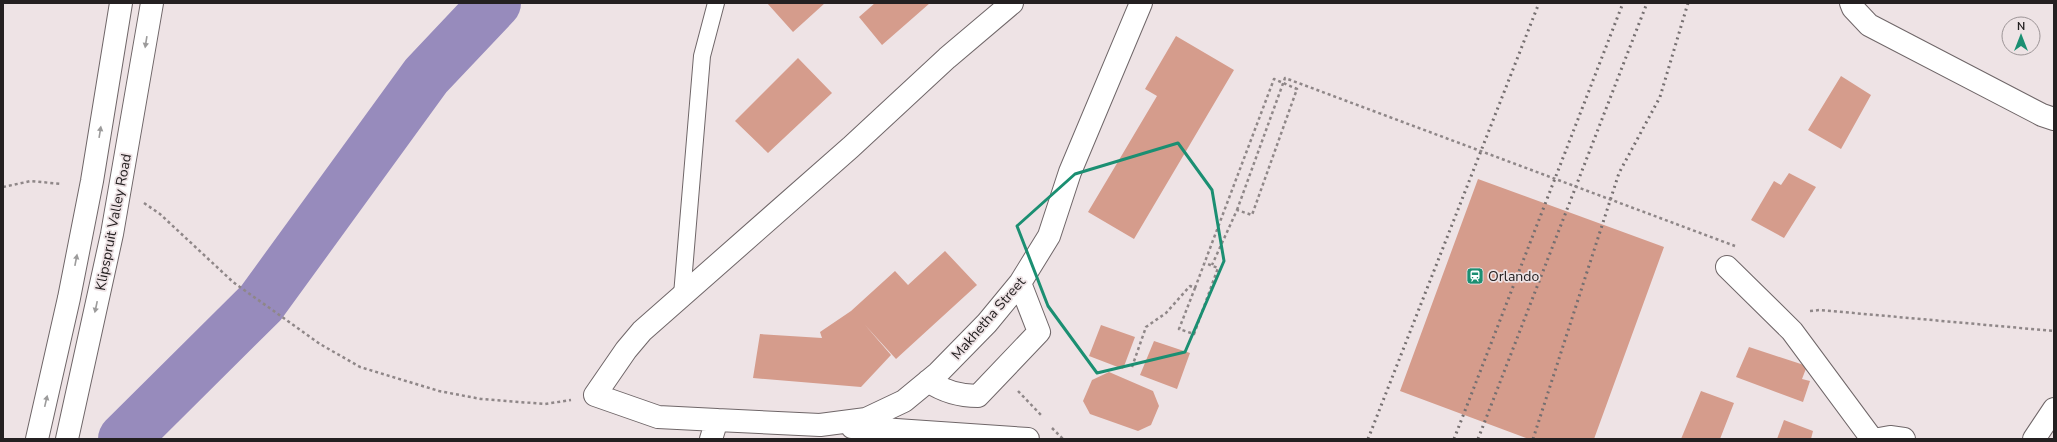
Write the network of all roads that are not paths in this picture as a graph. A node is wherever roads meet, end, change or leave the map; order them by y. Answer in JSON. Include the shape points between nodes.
{"nodes":[{"id":1,"x":121,"y":3,"type":"edge"},
{"id":2,"x":152,"y":3,"type":"edge"},
{"id":3,"x":716,"y":3,"type":"edge"},
{"id":4,"x":1012,"y":3,"type":"edge"},
{"id":5,"x":1141,"y":3,"type":"edge"},
{"id":6,"x":1851,"y":3,"type":"edge"},
{"id":7,"x":2054,"y":119,"type":"edge"},
{"id":8,"x":1727,"y":267,"type":"dead end"},
{"id":9,"x":1020,"y":283,"type":"junction"},
{"id":10,"x":682,"y":295,"type":"junction"},
{"id":11,"x":928,"y":382,"type":"junction"},
{"id":12,"x":2054,"y":409,"type":"edge"},
{"id":13,"x":820,"y":425,"type":"junction"},
{"id":14,"x":714,"y":430,"type":"edge"},
{"id":15,"x":37,"y":439,"type":"edge"},
{"id":16,"x":67,"y":439,"type":"edge"},
{"id":17,"x":1028,"y":439,"type":"edge"},
{"id":18,"x":1872,"y":439,"type":"edge"},
{"id":19,"x":1879,"y":439,"type":"edge"},
{"id":20,"x":1904,"y":439,"type":"edge"},
{"id":21,"x":2034,"y":439,"type":"edge"}],
"edges":[{"from":15,"to":1,"type":"street","name":"Klipspruit Valley Road","one_way":true,"via":[[89,197]]},
{"from":2,"to":16,"type":"street","name":"Klipspruit Valley Road","one_way":true,"via":[[112,234]]},
{"from":3,"to":10,"type":"lane","via":[[702,56]]},
{"from":4,"to":10,"type":"street"},
{"from":5,"to":9,"type":"street","name":"Makhetha Street","via":[[1070,172],[1049,236]]},
{"from":6,"to":7,"type":"street","via":[[1869,25]]},
{"from":8,"to":18,"type":"street","via":[[1792,331]]},
{"from":9,"to":11,"type":"street","name":"Makhetha Street","via":[[987,323]]},
{"from":9,"to":11,"type":"street","via":[[1039,332],[978,396],[964,396],[939,389]]},
{"from":10,"to":14,"type":"street","name":"Makhetha Street","via":[[642,331],[595,395],[658,417]]},
{"from":11,"to":13,"type":"street","name":"Makhetha Street","via":[[904,400],[866,419]]},
{"from":12,"to":21,"type":"street"},
{"from":13,"to":14,"type":"street","name":"Makhetha Street"},
{"from":13,"to":17,"type":"street"},
{"from":19,"to":20,"type":"street"}]}
